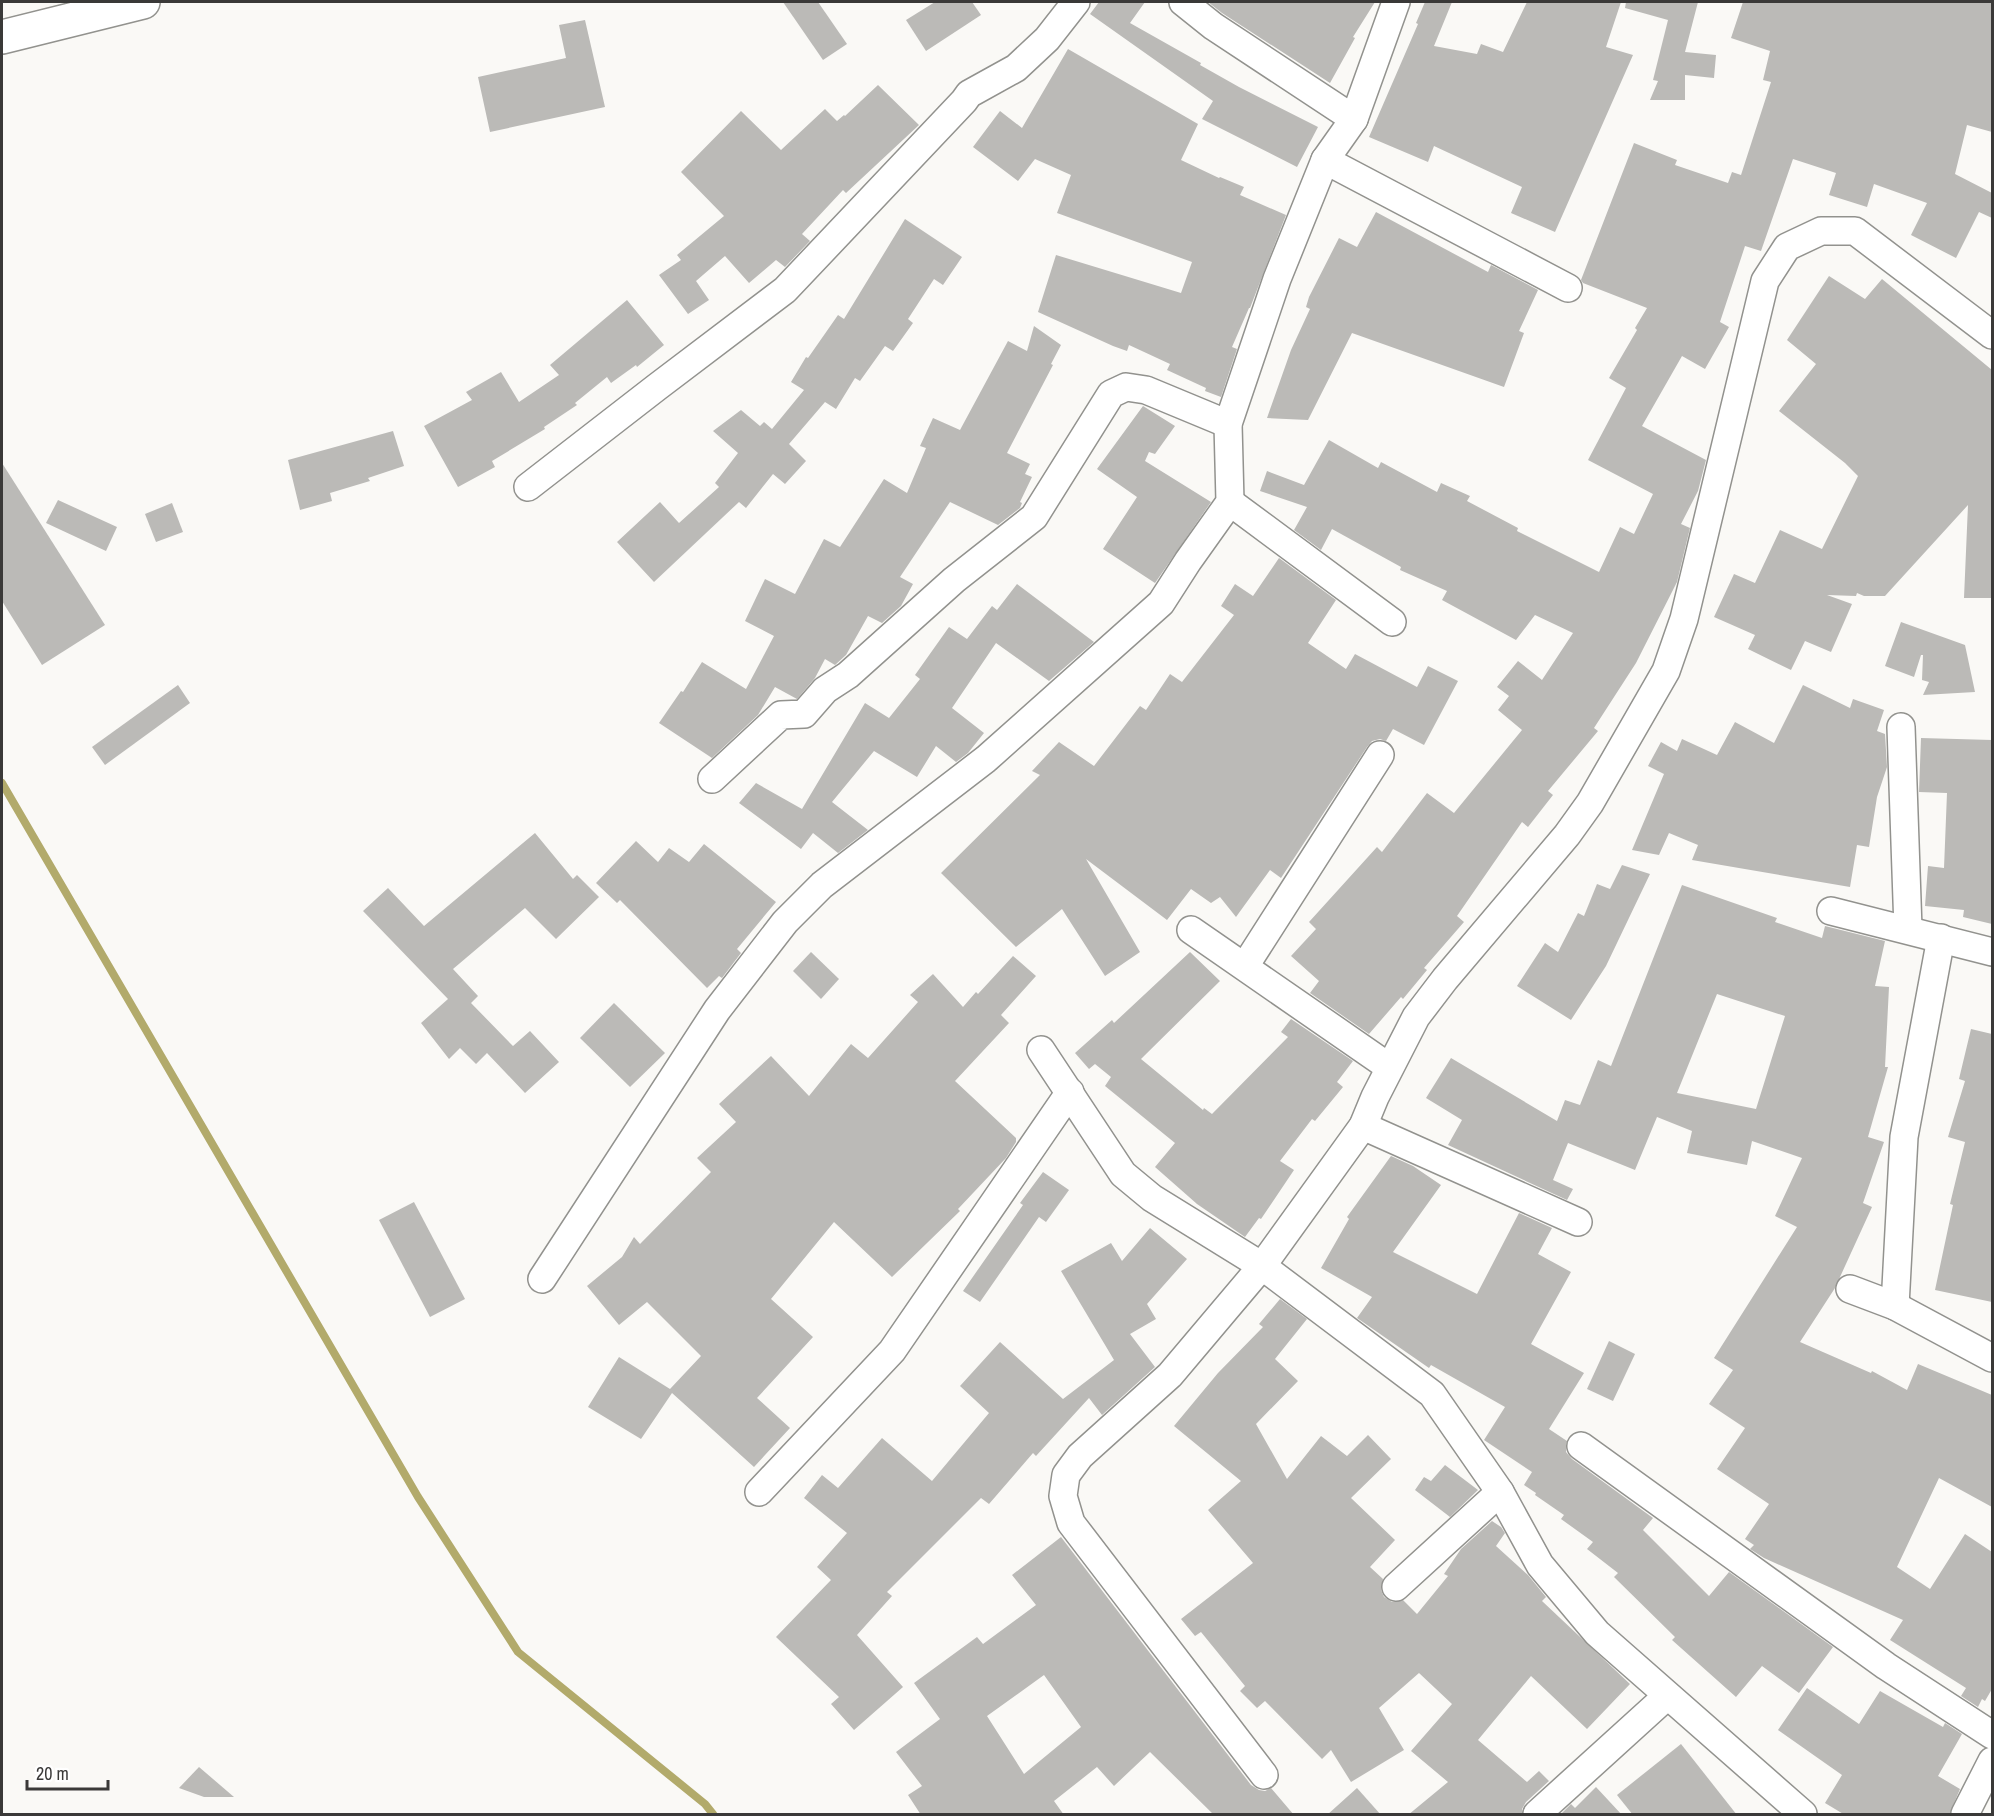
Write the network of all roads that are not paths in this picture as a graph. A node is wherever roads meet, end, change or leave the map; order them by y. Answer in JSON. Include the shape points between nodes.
{"nodes":[{"id":1,"x":143,"y":2,"type":"edge"},
{"id":2,"x":1076,"y":2,"type":"edge"},
{"id":3,"x":1184,"y":2,"type":"edge"},
{"id":4,"x":1396,"y":2,"type":"edge"},
{"id":5,"x":2,"y":37,"type":"edge"},
{"id":6,"x":1354,"y":120,"type":"junction"},
{"id":7,"x":1325,"y":160,"type":"junction"},
{"id":8,"x":1568,"y":288,"type":"dead end"},
{"id":9,"x":1992,"y":335,"type":"edge"},
{"id":10,"x":1228,"y":424,"type":"junction"},
{"id":11,"x":528,"y":488,"type":"dead end"},
{"id":12,"x":1230,"y":502,"type":"junction"},
{"id":13,"x":1392,"y":622,"type":"dead end"},
{"id":14,"x":1901,"y":728,"type":"dead end"},
{"id":15,"x":1380,"y":756,"type":"dead end"},
{"id":16,"x":712,"y":779,"type":"dead end"},
{"id":17,"x":1832,"y":911,"type":"dead end"},
{"id":18,"x":1908,"y":929,"type":"junction"},
{"id":19,"x":1191,"y":930,"type":"dead end"},
{"id":20,"x":1941,"y":938,"type":"junction"},
{"id":21,"x":1992,"y":952,"type":"edge"},
{"id":22,"x":1245,"y":966,"type":"junction"},
{"id":23,"x":1041,"y":1050,"type":"dead end"},
{"id":24,"x":1389,"y":1067,"type":"junction"},
{"id":25,"x":1070,"y":1092,"type":"junction"},
{"id":26,"x":1363,"y":1126,"type":"junction"},
{"id":27,"x":1578,"y":1222,"type":"dead end"},
{"id":28,"x":1262,"y":1266,"type":"junction"},
{"id":29,"x":542,"y":1280,"type":"dead end"},
{"id":30,"x":1850,"y":1289,"type":"dead end"},
{"id":31,"x":1895,"y":1306,"type":"junction"},
{"id":32,"x":1992,"y":1358,"type":"edge"},
{"id":33,"x":1581,"y":1446,"type":"dead end"},
{"id":34,"x":759,"y":1492,"type":"dead end"},
{"id":35,"x":1500,"y":1492,"type":"junction"},
{"id":36,"x":1396,"y":1587,"type":"dead end"},
{"id":37,"x":1667,"y":1696,"type":"junction"},
{"id":38,"x":1992,"y":1735,"type":"edge"},
{"id":39,"x":1992,"y":1761,"type":"edge"},
{"id":40,"x":1264,"y":1775,"type":"dead end"},
{"id":41,"x":1537,"y":1815,"type":"edge"},
{"id":42,"x":1803,"y":1815,"type":"edge"},
{"id":43,"x":1965,"y":1815,"type":"edge"}],
"edges":[{"from":1,"to":5,"type":"main road"},
{"from":2,"to":11,"type":"street","via":[[1047,39],[1017,68],[969,94],[785,290]]},
{"from":3,"to":6,"type":"street","via":[[1213,26]]},
{"from":4,"to":6,"type":"street"},
{"from":6,"to":7,"type":"street"},
{"from":7,"to":8,"type":"street"},
{"from":7,"to":10,"type":"street","via":[[1277,279]]},
{"from":9,"to":24,"type":"street","via":[[1855,231],[1821,231],[1787,248],[1765,281],[1684,620],[1666,671],[1590,804],[1445,979],[1416,1017]]},
{"from":10,"to":12,"type":"street"},
{"from":10,"to":16,"type":"street","via":[[1146,390],[1126,387],[1111,394],[1034,517],[954,580],[848,675],[825,690],[804,714],[782,716]]},
{"from":12,"to":13,"type":"street"},
{"from":12,"to":29,"type":"street","via":[[1161,603],[986,759],[822,885],[784,922],[717,1010]]},
{"from":14,"to":18,"type":"street"},
{"from":15,"to":22,"type":"street"},
{"from":17,"to":18,"type":"street"},
{"from":18,"to":20,"type":"street"},
{"from":19,"to":22,"type":"street"},
{"from":20,"to":21,"type":"street"},
{"from":20,"to":31,"type":"street","via":[[1904,1137]]},
{"from":22,"to":24,"type":"street"},
{"from":23,"to":25,"type":"street"},
{"from":24,"to":26,"type":"street"},
{"from":25,"to":28,"type":"street","via":[[1123,1174],[1152,1198]]},
{"from":25,"to":34,"type":"street","via":[[892,1351]]},
{"from":26,"to":27,"type":"street"},
{"from":26,"to":28,"type":"street"},
{"from":28,"to":35,"type":"street","via":[[1432,1394]]},
{"from":28,"to":40,"type":"street","via":[[1170,1376],[1080,1456],[1066,1474],[1063,1496],[1071,1523]]},
{"from":30,"to":31,"type":"street"},
{"from":31,"to":32,"type":"street"},
{"from":33,"to":38,"type":"street","via":[[1886,1666]]},
{"from":35,"to":36,"type":"street"},
{"from":35,"to":37,"type":"street","via":[[1539,1565],[1597,1633]]},
{"from":37,"to":41,"type":"street"},
{"from":37,"to":42,"type":"street"},
{"from":39,"to":43,"type":"street"}]}
